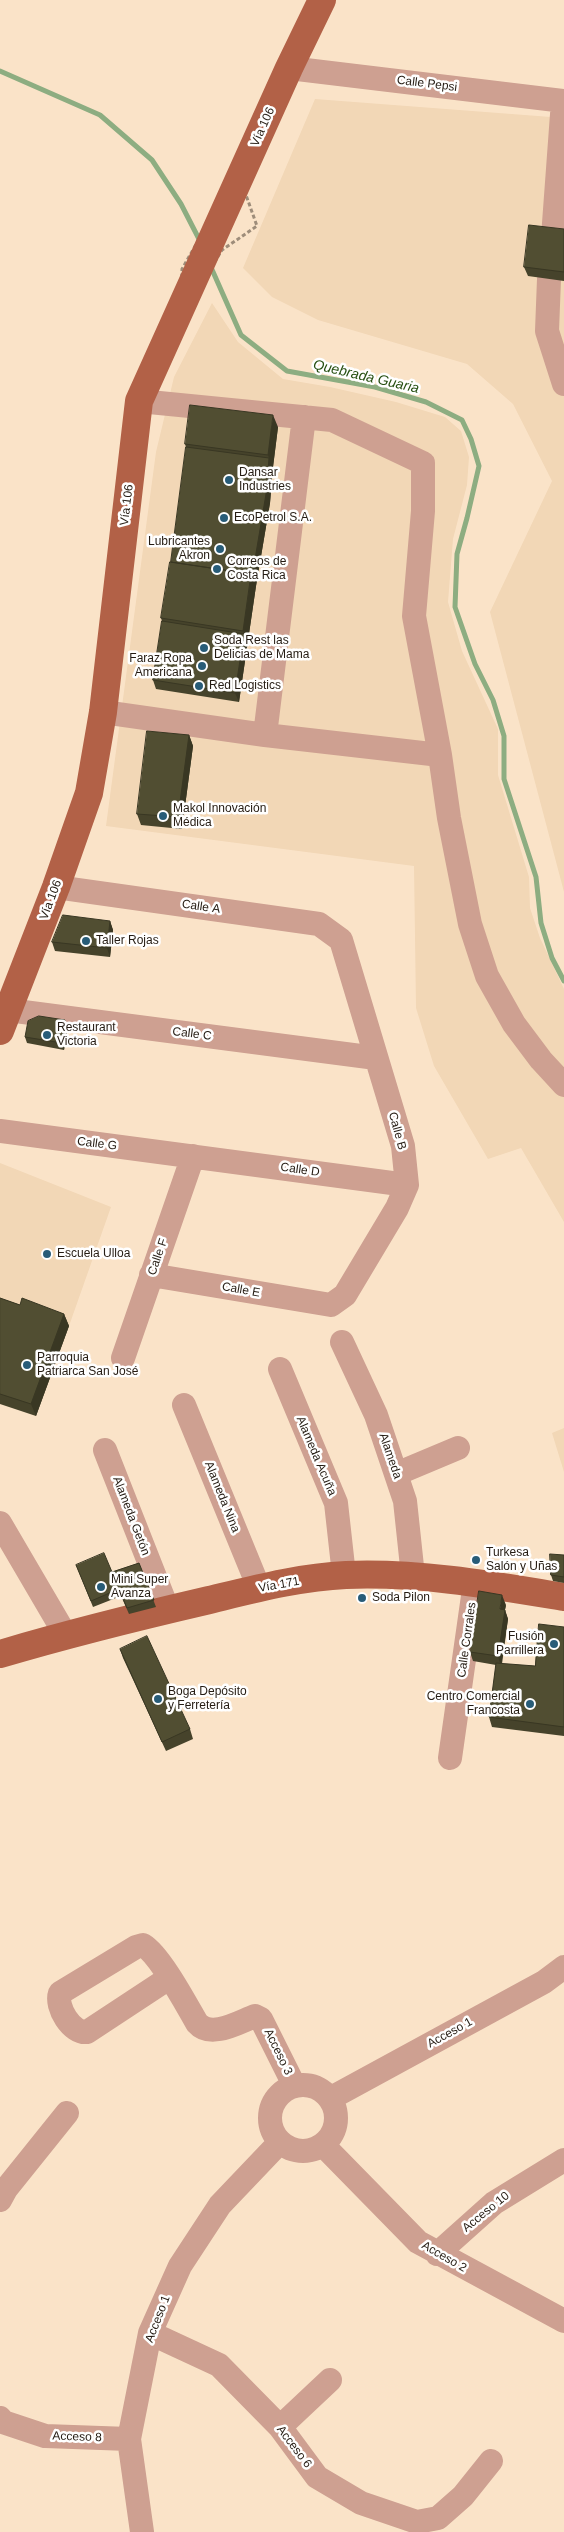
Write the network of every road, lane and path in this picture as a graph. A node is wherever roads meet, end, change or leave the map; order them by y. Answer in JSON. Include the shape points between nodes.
{"nodes":[{"id":1,"x":322,"y":0,"type":"edge"},
{"id":2,"x":289,"y":68,"type":"junction"},
{"id":3,"x":563,"y":101,"type":"edge"},
{"id":4,"x":553,"y":237,"type":"edge"},
{"id":5,"x":549,"y":279,"type":"edge"},
{"id":6,"x":563,"y":377,"type":"edge"},
{"id":7,"x":139,"y":402,"type":"junction"},
{"id":8,"x":304,"y":417,"type":"junction"},
{"id":9,"x":103,"y":712,"type":"junction"},
{"id":10,"x":265,"y":735,"type":"junction"},
{"id":11,"x":440,"y":755,"type":"junction"},
{"id":12,"x":56,"y":887,"type":"junction"},
{"id":13,"x":341,"y":940,"type":"joint"},
{"id":14,"x":4,"y":1021,"type":"edge"},
{"id":15,"x":376,"y":1058,"type":"junction"},
{"id":16,"x":564,"y":1085,"type":"edge"},
{"id":17,"x":0,"y":1132,"type":"edge"},
{"id":18,"x":193,"y":1156,"type":"junction"},
{"id":19,"x":407,"y":1185,"type":"junction"},
{"id":20,"x":151,"y":1275,"type":"junction"},
{"id":21,"x":342,"y":1342,"type":"dead end"},
{"id":22,"x":123,"y":1358,"type":"dead end"},
{"id":23,"x":280,"y":1370,"type":"dead end"},
{"id":24,"x":184,"y":1405,"type":"dead end"},
{"id":25,"x":458,"y":1448,"type":"dead end"},
{"id":26,"x":105,"y":1450,"type":"dead end"},
{"id":27,"x":396,"y":1474,"type":"junction"},
{"id":28,"x":0,"y":1523,"type":"edge"},
{"id":29,"x":344,"y":1575,"type":"junction"},
{"id":30,"x":413,"y":1576,"type":"junction"},
{"id":31,"x":475,"y":1582,"type":"junction"},
{"id":32,"x":259,"y":1588,"type":"junction"},
{"id":33,"x":564,"y":1597,"type":"edge"},
{"id":34,"x":168,"y":1610,"type":"junction"},
{"id":35,"x":65,"y":1634,"type":"junction"},
{"id":36,"x":0,"y":1654,"type":"edge"},
{"id":37,"x":450,"y":1758,"type":"dead end"},
{"id":38,"x":564,"y":1967,"type":"edge"},
{"id":39,"x":169,"y":1978,"type":"dead end"},
{"id":40,"x":554,"y":1978,"type":"edge"},
{"id":41,"x":294,"y":2085,"type":"junction"},
{"id":42,"x":330,"y":2098,"type":"junction"},
{"id":43,"x":67,"y":2114,"type":"dead end"},
{"id":44,"x":280,"y":2142,"type":"junction"},
{"id":45,"x":323,"y":2146,"type":"junction"},
{"id":46,"x":564,"y":2160,"type":"edge"},
{"id":47,"x":0,"y":2200,"type":"edge"},
{"id":48,"x":438,"y":2254,"type":"junction"},
{"id":49,"x":564,"y":2321,"type":"edge"},
{"id":50,"x":150,"y":2333,"type":"junction"},
{"id":51,"x":330,"y":2380,"type":"dead end"},
{"id":52,"x":0,"y":2418,"type":"edge"},
{"id":53,"x":280,"y":2427,"type":"junction"},
{"id":54,"x":129,"y":2439,"type":"junction"},
{"id":55,"x":491,"y":2461,"type":"dead end"},
{"id":56,"x":142,"y":2532,"type":"edge"}],
"edges":[{"from":1,"to":2,"type":"main road","name":"Vía 106"},
{"from":2,"to":3,"type":"street","name":"Calle Pepsi"},
{"from":2,"to":7,"type":"main road","name":"Vía 106"},
{"from":3,"to":4,"type":"street"},
{"from":5,"to":6,"type":"street","via":[[547,331]]},
{"from":7,"to":8,"type":"street"},
{"from":7,"to":9,"type":"main road","name":"Vía 106"},
{"from":8,"to":10,"type":"street"},
{"from":8,"to":11,"type":"street","via":[[332,420],[423,462],[423,511],[414,616]]},
{"from":9,"to":10,"type":"street"},
{"from":9,"to":12,"type":"main road","name":"Vía 106","via":[[88,794]]},
{"from":10,"to":11,"type":"street"},
{"from":11,"to":16,"type":"street","via":[[470,924],[487,976],[514,1024]]},
{"from":12,"to":13,"type":"street","name":"Calle A","via":[[319,924]]},
{"from":12,"to":14,"type":"main road","name":"Vía 106"},
{"from":13,"to":15,"type":"street","name":"Calle B"},
{"from":14,"to":15,"type":"street","name":"Calle C"},
{"from":15,"to":19,"type":"street","name":"Calle B","via":[[402,1146]]},
{"from":17,"to":18,"type":"street","name":"Calle G"},
{"from":18,"to":19,"type":"street","name":"Calle D"},
{"from":18,"to":20,"type":"street","name":"Calle F"},
{"from":19,"to":20,"type":"street","name":"Calle E","via":[[397,1208],[345,1295],[330,1305]]},
{"from":20,"to":22,"type":"street","name":"Calle F"},
{"from":21,"to":27,"type":"street","name":"Alameda","via":[[376,1415]]},
{"from":23,"to":29,"type":"street","name":"Alameda Acuña","via":[[336,1502]]},
{"from":24,"to":32,"type":"street","name":"Alameda Nina"},
{"from":25,"to":27,"type":"street"},
{"from":26,"to":34,"type":"street","name":"Alameda Getón"},
{"from":27,"to":30,"type":"street","name":"Alameda","via":[[405,1501]]},
{"from":28,"to":35,"type":"street"},
{"from":29,"to":30,"type":"main road","name":"Vía 171"},
{"from":29,"to":32,"type":"main road","name":"Vía 171"},
{"from":30,"to":31,"type":"main road","name":"Vía 171"},
{"from":31,"to":33,"type":"main road","name":"Vía 171"},
{"from":31,"to":37,"type":"street","name":"Calle Corrales"},
{"from":32,"to":34,"type":"main road","name":"Vía 171"},
{"from":34,"to":35,"type":"main road","name":"Vía 171"},
{"from":35,"to":36,"type":"main road","name":"Vía 171"},
{"from":38,"to":40,"type":"street","name":"Acceso 1"},
{"from":39,"to":41,"type":"street","name":"Acceso 3","via":[[202,2028],[210,2031],[255,2016],[262,2019]]},
{"from":40,"to":42,"type":"street","name":"Acceso 1"},
{"from":41,"to":42,"type":"street","via":[[314,2086]]},
{"from":41,"to":44,"type":"street","via":[[283,2090],[270,2109],[270,2121]]},
{"from":42,"to":45,"type":"street","via":[[335,2107],[335,2128]]},
{"from":43,"to":47,"type":"street"},
{"from":44,"to":45,"type":"street","via":[[300,2151]]},
{"from":44,"to":50,"type":"street","name":"Acceso 1","via":[[220,2205],[180,2266]]},
{"from":45,"to":48,"type":"street","name":"Acceso 2","via":[[418,2242]]},
{"from":46,"to":48,"type":"street","name":"Acceso 10","via":[[494,2203]]},
{"from":48,"to":49,"type":"street","name":"Acceso 2"},
{"from":50,"to":53,"type":"street","name":"Acceso 6","via":[[219,2365]]},
{"from":50,"to":54,"type":"street","name":"Acceso 1"},
{"from":51,"to":53,"type":"street"},
{"from":52,"to":54,"type":"street","name":"Acceso 8","via":[[3,2422],[45,2436]]},
{"from":53,"to":55,"type":"street","name":"Acceso 6","via":[[317,2476],[361,2504],[417,2522],[438,2518],[463,2496]]},
{"from":54,"to":56,"type":"street","name":"Acceso 1"}]}
